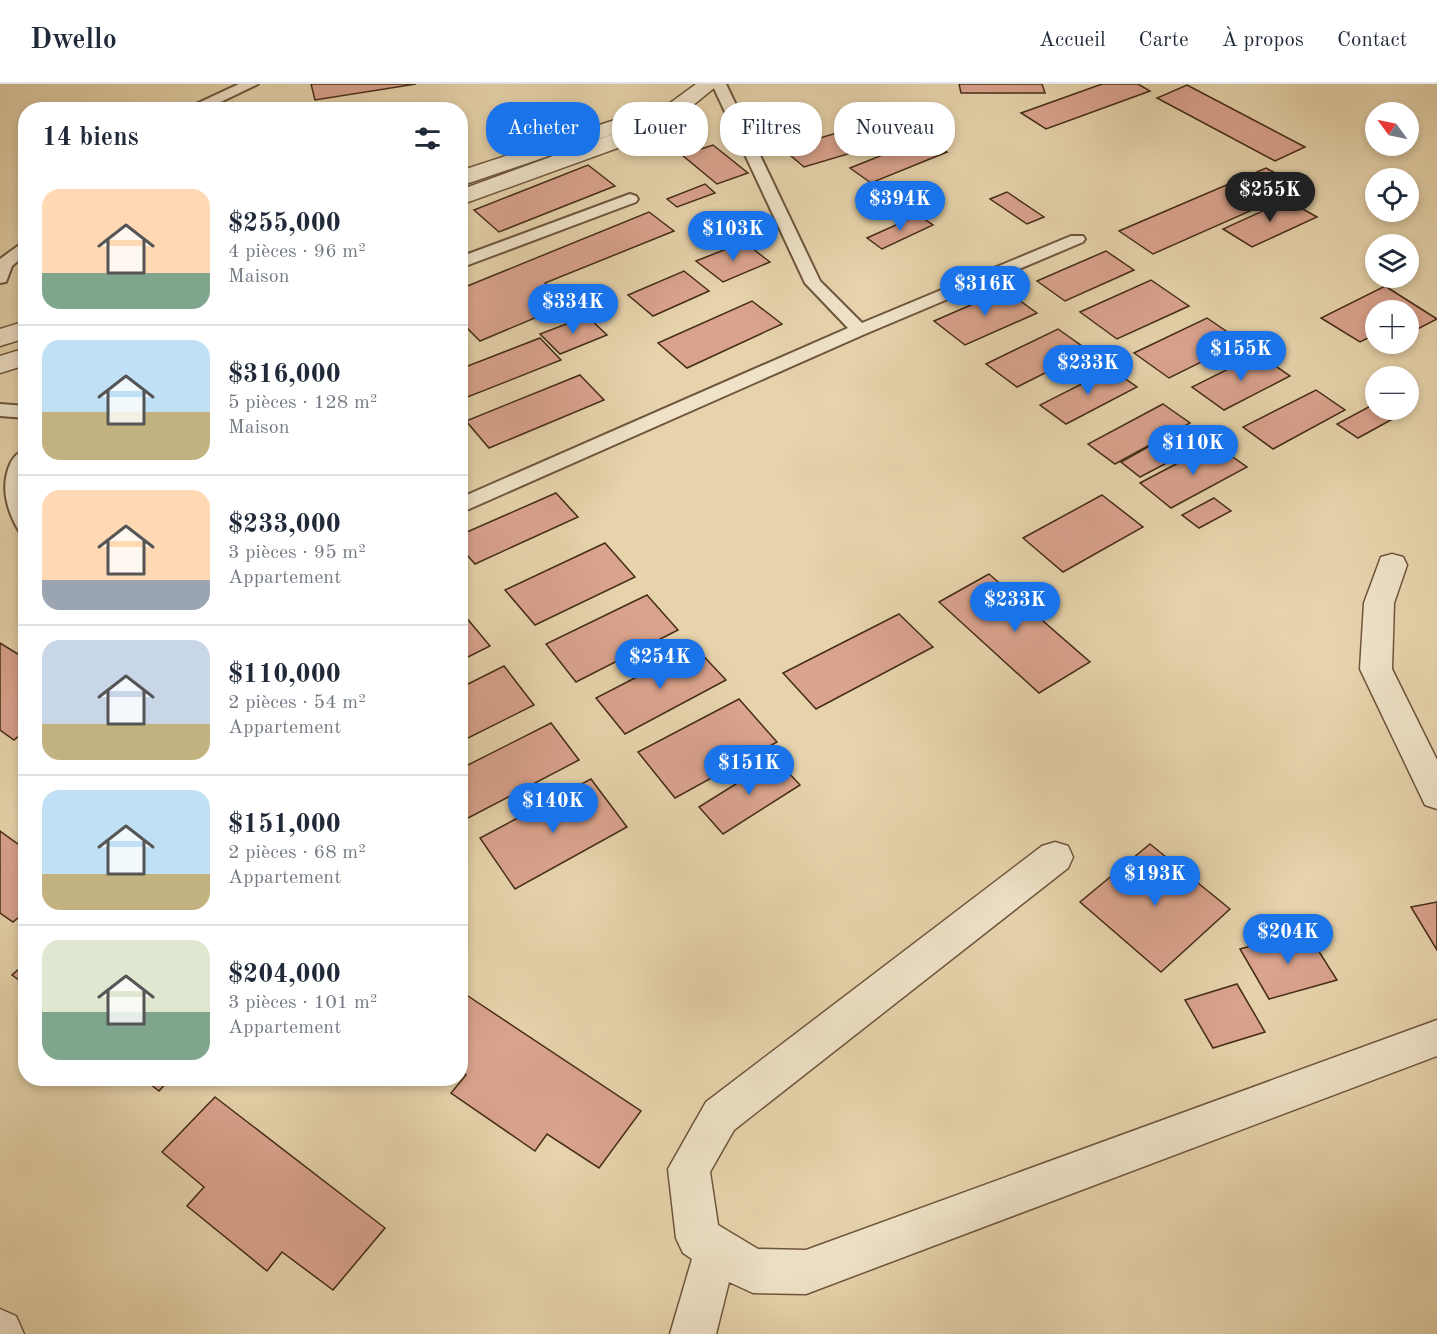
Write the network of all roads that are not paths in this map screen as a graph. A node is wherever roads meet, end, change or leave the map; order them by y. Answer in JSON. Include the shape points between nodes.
{"nodes":[{"id":1,"x":251,"y":84,"type":"edge"},
{"id":2,"x":709,"y":84,"type":"edge"},
{"id":3,"x":719,"y":84,"type":"edge"},
{"id":4,"x":209,"y":102,"type":"edge"},
{"id":5,"x":685,"y":102,"type":"edge"},
{"id":6,"x":612,"y":126,"type":"edge"},
{"id":7,"x":612,"y":142,"type":"edge"},
{"id":8,"x":468,"y":176,"type":"edge"},
{"id":9,"x":468,"y":195,"type":"edge"},
{"id":10,"x":630,"y":199,"type":"dead end"},
{"id":11,"x":1077,"y":239,"type":"dead end"},
{"id":12,"x":18,"y":252,"type":"edge"},
{"id":13,"x":468,"y":259,"type":"edge"},
{"id":14,"x":0,"y":278,"type":"edge"},
{"id":15,"x":859,"y":330,"type":"junction"},
{"id":16,"x":18,"y":332,"type":"edge"},
{"id":17,"x":0,"y":338,"type":"edge"},
{"id":18,"x":18,"y":359,"type":"edge"},
{"id":19,"x":0,"y":365,"type":"edge"},
{"id":20,"x":0,"y":410,"type":"edge"},
{"id":21,"x":18,"y":411,"type":"edge"},
{"id":22,"x":18,"y":465,"type":"edge"},
{"id":23,"x":468,"y":502,"type":"edge"},
{"id":24,"x":18,"y":507,"type":"edge"},
{"id":25,"x":1392,"y":565,"type":"dead end"},
{"id":26,"x":1437,"y":795,"type":"edge"},
{"id":27,"x":1055,"y":857,"type":"dead end"},
{"id":28,"x":1437,"y":1038,"type":"edge"},
{"id":29,"x":716,"y":1249,"type":"junction"},
{"id":30,"x":693,"y":1334,"type":"edge"}],
"edges":[{"from":1,"to":4,"type":"lane"},
{"from":2,"to":5,"type":"street"},
{"from":3,"to":15,"type":"lane","via":[[813,283]]},
{"from":6,"to":8,"type":"street"},
{"from":7,"to":9,"type":"street"},
{"from":10,"to":13,"type":"lane"},
{"from":11,"to":15,"type":"lane"},
{"from":12,"to":14,"type":"lane","via":[[4,264]]},
{"from":15,"to":23,"type":"lane"},
{"from":16,"to":17,"type":"street"},
{"from":18,"to":19,"type":"street"},
{"from":20,"to":21,"type":"lane"},
{"from":22,"to":24,"type":"lane","via":[[13,470],[12,493]]},
{"from":25,"to":26,"type":"street","via":[[1379,603],[1376,669]]},
{"from":27,"to":29,"type":"street","via":[[720,1116],[689,1169],[698,1238]]},
{"from":28,"to":29,"type":"street","via":[[806,1272],[753,1271]]},
{"from":29,"to":30,"type":"street"}]}
